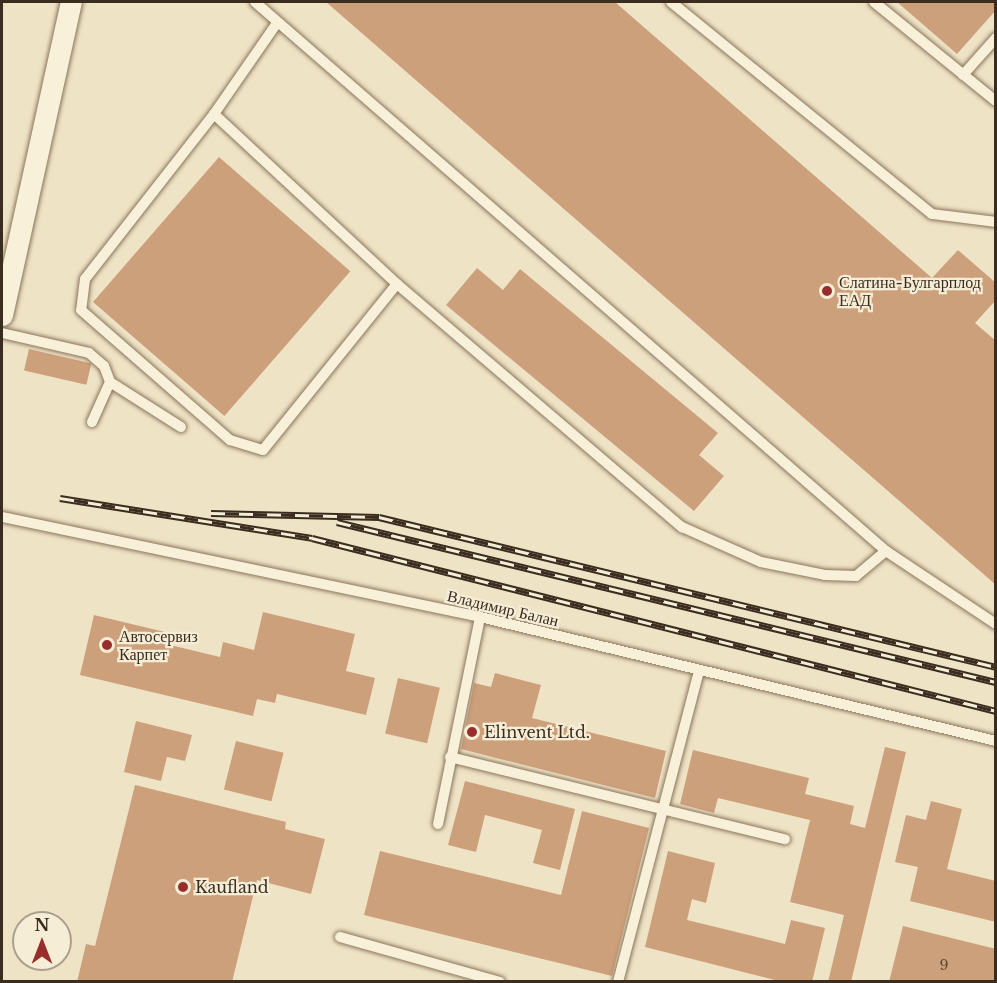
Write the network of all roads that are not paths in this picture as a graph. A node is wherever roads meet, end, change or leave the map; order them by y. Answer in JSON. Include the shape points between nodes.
{"nodes":[{"id":1,"x":71,"y":2,"type":"edge"},
{"id":2,"x":255,"y":2,"type":"edge"},
{"id":3,"x":671,"y":2,"type":"edge"},
{"id":4,"x":874,"y":2,"type":"edge"},
{"id":5,"x":277,"y":22,"type":"junction"},
{"id":6,"x":996,"y":38,"type":"edge"},
{"id":7,"x":963,"y":75,"type":"junction"},
{"id":8,"x":996,"y":101,"type":"edge"},
{"id":9,"x":214,"y":114,"type":"junction"},
{"id":10,"x":996,"y":222,"type":"edge"},
{"id":11,"x":397,"y":284,"type":"junction"},
{"id":12,"x":2,"y":315,"type":"edge"},
{"id":13,"x":2,"y":333,"type":"edge"},
{"id":14,"x":110,"y":382,"type":"junction"},
{"id":15,"x":92,"y":422,"type":"dead end"},
{"id":16,"x":181,"y":427,"type":"dead end"},
{"id":17,"x":2,"y":517,"type":"edge"},
{"id":18,"x":886,"y":551,"type":"junction"},
{"id":19,"x":480,"y":617,"type":"junction"},
{"id":20,"x":996,"y":624,"type":"edge"},
{"id":21,"x":699,"y":670,"type":"junction"},
{"id":22,"x":996,"y":741,"type":"edge"},
{"id":23,"x":450,"y":757,"type":"junction"},
{"id":24,"x":662,"y":809,"type":"junction"},
{"id":25,"x":438,"y":824,"type":"dead end"},
{"id":26,"x":785,"y":839,"type":"dead end"},
{"id":27,"x":340,"y":937,"type":"dead end"},
{"id":28,"x":500,"y":981,"type":"edge"},
{"id":29,"x":618,"y":981,"type":"edge"}],
"edges":[{"from":1,"to":12,"type":"street"},
{"from":2,"to":5,"type":"lane"},
{"from":3,"to":10,"type":"lane","via":[[932,214]]},
{"from":4,"to":7,"type":"lane"},
{"from":5,"to":9,"type":"lane"},
{"from":5,"to":18,"type":"lane"},
{"from":6,"to":7,"type":"lane"},
{"from":7,"to":8,"type":"lane"},
{"from":9,"to":11,"type":"lane"},
{"from":9,"to":11,"type":"lane","via":[[85,279],[81,310],[230,440],[263,450]]},
{"from":11,"to":18,"type":"lane","via":[[682,527],[761,562],[825,575],[856,576]]},
{"from":13,"to":14,"type":"lane","via":[[90,353],[104,366]]},
{"from":14,"to":15,"type":"lane"},
{"from":14,"to":16,"type":"lane"},
{"from":17,"to":19,"type":"lane","name":"Владимир Балан"},
{"from":18,"to":20,"type":"lane"},
{"from":19,"to":21,"type":"lane","name":"Владимир Балан"},
{"from":19,"to":23,"type":"lane"},
{"from":21,"to":22,"type":"lane","name":"Владимир Балан"},
{"from":21,"to":24,"type":"lane"},
{"from":23,"to":24,"type":"lane"},
{"from":23,"to":25,"type":"lane"},
{"from":24,"to":26,"type":"lane"},
{"from":24,"to":29,"type":"lane"},
{"from":27,"to":28,"type":"lane"}]}
